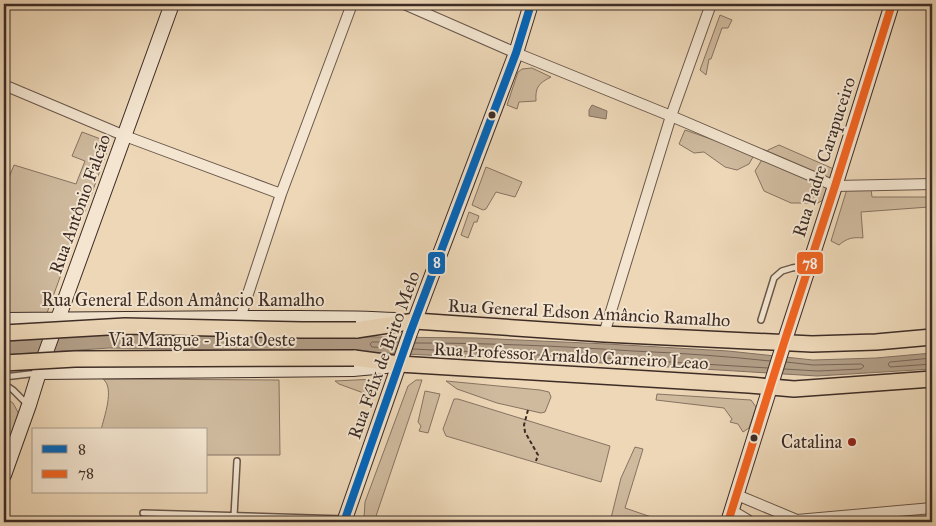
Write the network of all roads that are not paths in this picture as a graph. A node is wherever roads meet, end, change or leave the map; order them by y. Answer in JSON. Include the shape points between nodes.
{"nodes":[{"id":1,"x":172,"y":4,"type":"edge"},
{"id":2,"x":352,"y":4,"type":"edge"},
{"id":3,"x":404,"y":4,"type":"edge"},
{"id":4,"x":531,"y":4,"type":"edge"},
{"id":5,"x":586,"y":4,"type":"edge"},
{"id":6,"x":599,"y":4,"type":"edge"},
{"id":7,"x":711,"y":4,"type":"edge"},
{"id":8,"x":892,"y":4,"type":"edge"},
{"id":9,"x":516,"y":52,"type":"junction"},
{"id":10,"x":4,"y":85,"type":"edge"},
{"id":11,"x":671,"y":116,"type":"junction"},
{"id":12,"x":125,"y":136,"type":"junction"},
{"id":13,"x":932,"y":184,"type":"edge"},
{"id":14,"x":835,"y":186,"type":"junction"},
{"id":15,"x":281,"y":194,"type":"junction"},
{"id":16,"x":808,"y":270,"type":"junction"},
{"id":17,"x":240,"y":318,"type":"junction"},
{"id":18,"x":4,"y":320,"type":"edge"},
{"id":19,"x":761,"y":320,"type":"dead end"},
{"id":20,"x":58,"y":322,"type":"junction"},
{"id":21,"x":412,"y":327,"type":"junction"},
{"id":22,"x":4,"y":333,"type":"edge"},
{"id":23,"x":604,"y":334,"type":"junction"},
{"id":24,"x":932,"y":337,"type":"edge"},
{"id":25,"x":784,"y":345,"type":"junction"},
{"id":26,"x":400,"y":362,"type":"junction"},
{"id":27,"x":4,"y":363,"type":"edge"},
{"id":28,"x":40,"y":368,"type":"junction"},
{"id":29,"x":4,"y":377,"type":"edge"},
{"id":30,"x":932,"y":379,"type":"edge"},
{"id":31,"x":772,"y":380,"type":"junction"},
{"id":32,"x":4,"y":384,"type":"edge"},
{"id":33,"x":29,"y":405,"type":"junction"},
{"id":34,"x":237,"y":461,"type":"dead end"},
{"id":35,"x":4,"y":475,"type":"edge"},
{"id":36,"x":737,"y":495,"type":"junction"},
{"id":37,"x":932,"y":508,"type":"edge"},
{"id":38,"x":143,"y":513,"type":"dead end"},
{"id":39,"x":234,"y":516,"type":"junction"},
{"id":40,"x":730,"y":516,"type":"edge"},
{"id":41,"x":345,"y":521,"type":"edge"},
{"id":42,"x":796,"y":521,"type":"edge"},
{"id":43,"x":751,"y":522,"type":"edge"}],
"edges":[{"from":1,"to":12,"type":"main road","name":"Rua Antônio Falcão"},
{"from":2,"to":15,"type":"street"},
{"from":3,"to":9,"type":"street"},
{"from":4,"to":9,"type":"main road","name":"Rua Félix de Brito Melo"},
{"from":5,"to":6,"type":"lane"},
{"from":7,"to":11,"type":"street"},
{"from":8,"to":14,"type":"main road","name":"Rua Padre Carapuceiro"},
{"from":9,"to":11,"type":"street"},
{"from":9,"to":21,"type":"main road","name":"Rua Félix de Brito Melo"},
{"from":10,"to":12,"type":"street"},
{"from":11,"to":14,"type":"street"},
{"from":11,"to":23,"type":"street"},
{"from":12,"to":15,"type":"street"},
{"from":12,"to":20,"type":"main road","name":"Rua Antônio Falcão"},
{"from":13,"to":14,"type":"street"},
{"from":14,"to":16,"type":"main road","name":"Rua Padre Carapuceiro"},
{"from":15,"to":17,"type":"street"},
{"from":16,"to":19,"type":"lane","via":[[792,268],[774,278]]},
{"from":16,"to":25,"type":"main road","name":"Rua Padre Carapuceiro"},
{"from":17,"to":20,"type":"main road","name":"Rua General Edson Amâncio Ramalho","via":[[98,318]]},
{"from":17,"to":21,"type":"main road","name":"Rua General Edson Amâncio Ramalho","via":[[356,318]]},
{"from":18,"to":20,"type":"main road","name":"Rua General Edson Amâncio Ramalho"},
{"from":20,"to":28,"type":"main road","name":"Rua Antônio Falcão","bridge":true},
{"from":21,"to":22,"type":"main road","bridge":true,"via":[[302,330],[125,326]]},
{"from":21,"to":23,"type":"main road","name":"Rua General Edson Amâncio Ramalho"},
{"from":21,"to":26,"type":"main road","name":"Rua Félix de Brito Melo"},
{"from":23,"to":25,"type":"main road","name":"Rua General Edson Amâncio Ramalho"},
{"from":24,"to":25,"type":"main road","name":"Rua General Edson Amâncio Ramalho"},
{"from":25,"to":31,"type":"main road","name":"Rua Padre Carapuceiro"},
{"from":26,"to":27,"type":"main road","name":"Via Mangue - Pista Oeste","bridge":true,"via":[[354,358],[75,359]]},
{"from":26,"to":28,"type":"main road","name":"Rua Professor Arnaldo Carneiro Leao","via":[[352,369]]},
{"from":26,"to":31,"type":"main road","name":"Rua Professor Arnaldo Carneiro Leao"},
{"from":26,"to":41,"type":"main road","name":"Rua Félix de Brito Melo"},
{"from":28,"to":29,"type":"lane"},
{"from":28,"to":33,"type":"main road","name":"Rua Antônio Falcão"},
{"from":30,"to":31,"type":"main road","name":"Rua Professor Arnaldo Carneiro Leao","via":[[794,389]]},
{"from":31,"to":36,"type":"main road","name":"Rua Padre Carapuceiro"},
{"from":32,"to":33,"type":"lane"},
{"from":33,"to":35,"type":"main road","name":"Rua Antônio Falcão"},
{"from":34,"to":39,"type":"lane"},
{"from":36,"to":40,"type":"main road","name":"Rua Padre Carapuceiro"},
{"from":36,"to":42,"type":"street"},
{"from":37,"to":42,"type":"street"},
{"from":38,"to":39,"type":"lane"},
{"from":39,"to":41,"type":"lane"},
{"from":40,"to":43,"type":"street"}]}
